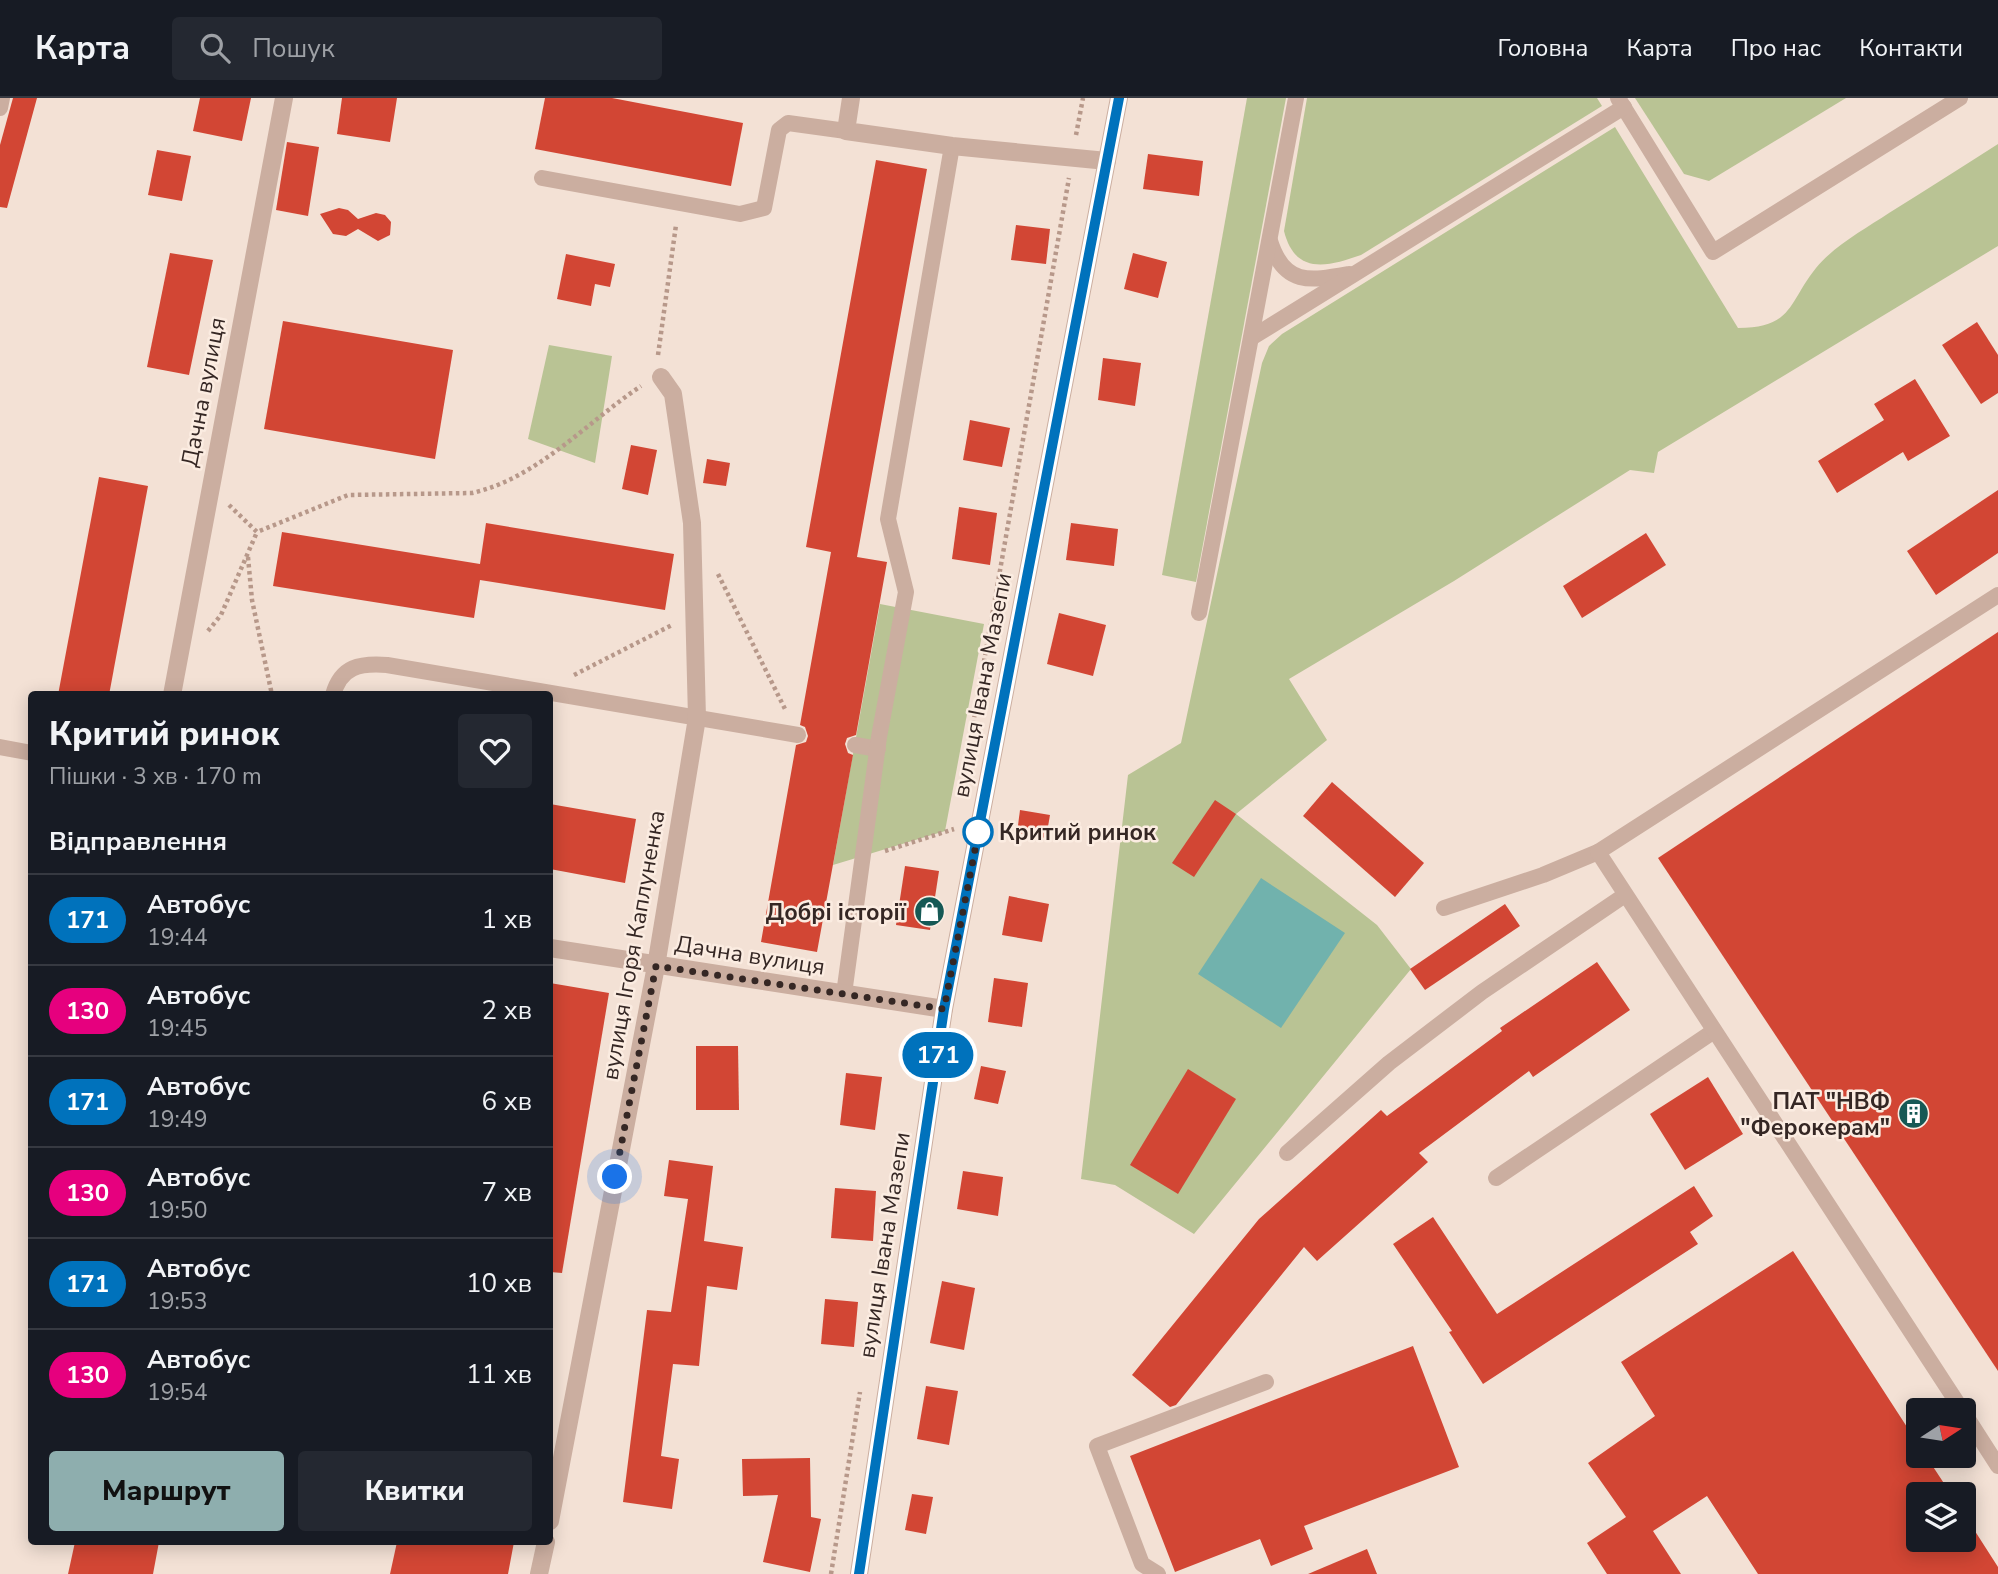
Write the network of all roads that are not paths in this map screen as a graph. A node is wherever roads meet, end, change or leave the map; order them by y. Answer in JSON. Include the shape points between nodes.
{"nodes":[{"id":1,"x":2,"y":98,"type":"edge"},
{"id":2,"x":284,"y":98,"type":"edge"},
{"id":3,"x":852,"y":98,"type":"edge"},
{"id":4,"x":1119,"y":98,"type":"edge"},
{"id":5,"x":1296,"y":98,"type":"edge"},
{"id":6,"x":1960,"y":98,"type":"edge"},
{"id":7,"x":1621,"y":103,"type":"edge"},
{"id":8,"x":0,"y":108,"type":"edge"},
{"id":9,"x":846,"y":131,"type":"junction"},
{"id":10,"x":952,"y":146,"type":"junction"},
{"id":11,"x":1107,"y":161,"type":"junction"},
{"id":12,"x":542,"y":178,"type":"dead end"},
{"id":13,"x":1269,"y":239,"type":"junction"},
{"id":14,"x":1357,"y":272,"type":"junction"},
{"id":15,"x":1251,"y":338,"type":"junction"},
{"id":16,"x":661,"y":377,"type":"road end"},
{"id":17,"x":1998,"y":595,"type":"edge"},
{"id":18,"x":1199,"y":614,"type":"dead end"},
{"id":19,"x":173,"y":691,"type":"edge"},
{"id":20,"x":334,"y":691,"type":"edge"},
{"id":21,"x":530,"y":691,"type":"edge"},
{"id":22,"x":553,"y":695,"type":"edge"},
{"id":23,"x":697,"y":718,"type":"junction"},
{"id":24,"x":798,"y":735,"type":"road end"},
{"id":25,"x":855,"y":745,"type":"dead end"},
{"id":26,"x":0,"y":747,"type":"edge"},
{"id":27,"x":878,"y":749,"type":"junction"},
{"id":28,"x":28,"y":752,"type":"edge"},
{"id":29,"x":1598,"y":852,"type":"junction"},
{"id":30,"x":1626,"y":895,"type":"junction"},
{"id":31,"x":1444,"y":908,"type":"dead end"},
{"id":32,"x":553,"y":949,"type":"edge"},
{"id":33,"x":656,"y":966,"type":"junction"},
{"id":34,"x":844,"y":994,"type":"junction"},
{"id":35,"x":944,"y":1009,"type":"junction"},
{"id":36,"x":1714,"y":1031,"type":"junction"},
{"id":37,"x":1287,"y":1153,"type":"dead end"},
{"id":38,"x":1496,"y":1178,"type":"dead end"},
{"id":39,"x":1266,"y":1382,"type":"dead end"},
{"id":40,"x":1954,"y":1398,"type":"edge"},
{"id":41,"x":1976,"y":1432,"type":"edge"},
{"id":42,"x":1998,"y":1466,"type":"edge"},
{"id":43,"x":553,"y":1505,"type":"edge"},
{"id":44,"x":544,"y":1545,"type":"edge"},
{"id":45,"x":539,"y":1574,"type":"edge"},
{"id":46,"x":859,"y":1574,"type":"edge"},
{"id":47,"x":1158,"y":1574,"type":"edge"}],
"edges":[{"from":1,"to":8,"type":"lane"},
{"from":2,"to":19,"type":"street","name":"Дачна вулиця"},
{"from":3,"to":9,"type":"street"},
{"from":4,"to":11,"type":"street","name":"вулиця Івана Мазепи"},
{"from":5,"to":13,"type":"lane"},
{"from":6,"to":7,"type":"lane","via":[[1713,251]]},
{"from":7,"to":14,"type":"lane"},
{"from":9,"to":10,"type":"street"},
{"from":9,"to":12,"type":"lane","via":[[788,123],[779,130],[764,208],[740,214]]},
{"from":10,"to":11,"type":"street"},
{"from":10,"to":27,"type":"lane","via":[[888,519],[906,592]]},
{"from":11,"to":35,"type":"street","name":"вулиця Івана Мазепи"},
{"from":13,"to":14,"type":"lane","via":[[1275,259],[1299,278]]},
{"from":13,"to":15,"type":"lane"},
{"from":14,"to":15,"type":"lane"},
{"from":15,"to":18,"type":"lane"},
{"from":16,"to":23,"type":"street","name":"вулиця Ігоря Каплуненка","via":[[673,394],[692,523]]},
{"from":17,"to":29,"type":"lane"},
{"from":20,"to":21,"type":"lane","via":[[348,668],[364,663]]},
{"from":22,"to":23,"type":"lane"},
{"from":23,"to":24,"type":"lane"},
{"from":23,"to":33,"type":"street","name":"вулиця Ігоря Каплуненка"},
{"from":25,"to":27,"type":"lane"},
{"from":26,"to":28,"type":"lane"},
{"from":27,"to":34,"type":"lane"},
{"from":29,"to":30,"type":"lane"},
{"from":29,"to":31,"type":"lane"},
{"from":30,"to":36,"type":"lane"},
{"from":30,"to":37,"type":"lane","via":[[1482,992],[1389,1063]]},
{"from":32,"to":33,"type":"street","name":"Дачна вулиця"},
{"from":33,"to":34,"type":"street","name":"Дачна вулиця"},
{"from":33,"to":43,"type":"street","name":"вулиця Ігоря Каплуненка"},
{"from":34,"to":35,"type":"street","name":"Дачна вулиця"},
{"from":35,"to":46,"type":"street","name":"вулиця Івана Мазепи"},
{"from":36,"to":38,"type":"lane"},
{"from":36,"to":40,"type":"lane"},
{"from":39,"to":47,"type":"lane","via":[[1097,1446],[1142,1563]]},
{"from":41,"to":42,"type":"lane"},
{"from":44,"to":45,"type":"street"}]}
